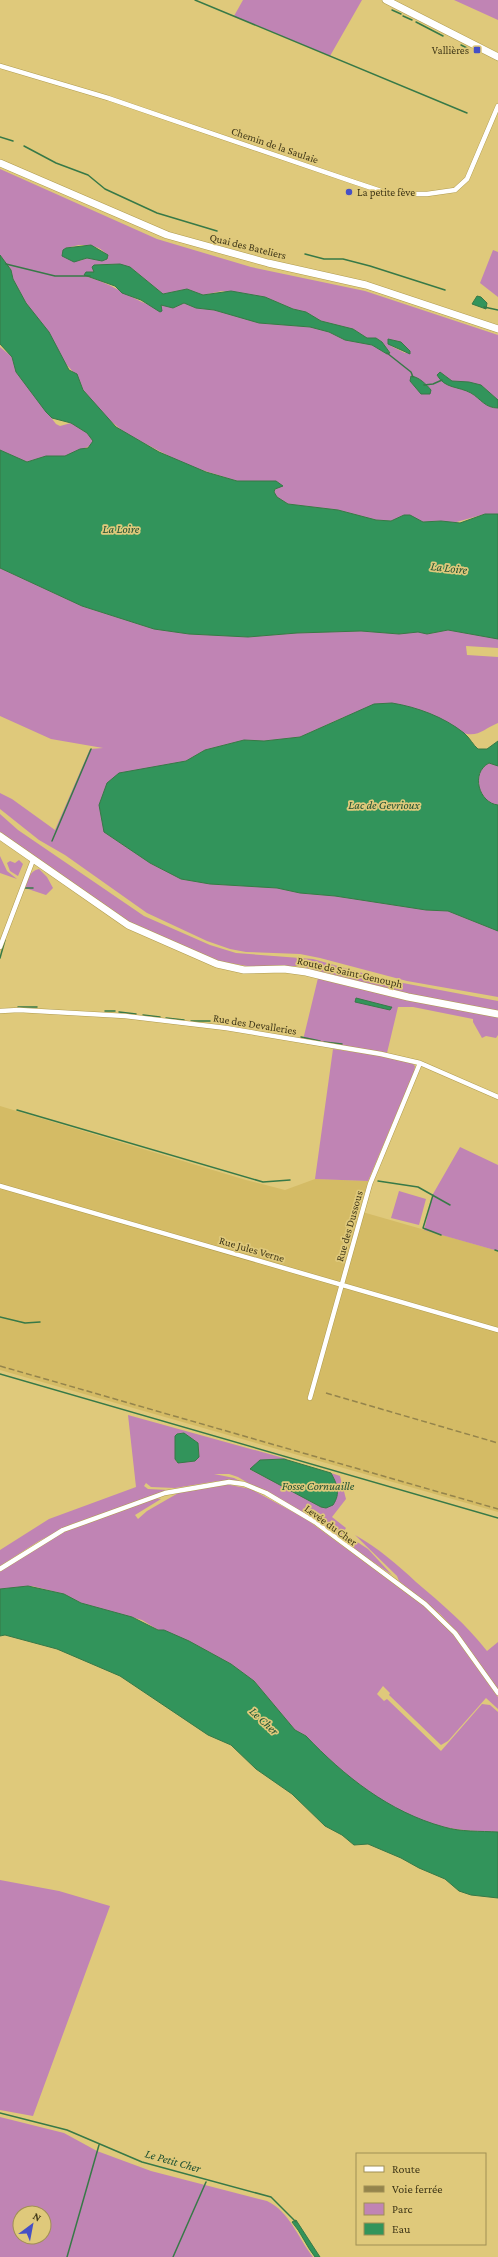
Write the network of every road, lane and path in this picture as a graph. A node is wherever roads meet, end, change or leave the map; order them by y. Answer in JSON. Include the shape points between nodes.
{"nodes":[{"id":1,"x":386,"y":0,"type":"edge"},
{"id":2,"x":498,"y":57,"type":"edge"},
{"id":3,"x":0,"y":66,"type":"edge"},
{"id":4,"x":498,"y":106,"type":"edge"},
{"id":5,"x":0,"y":163,"type":"edge"},
{"id":6,"x":498,"y":329,"type":"edge"},
{"id":7,"x":0,"y":836,"type":"edge"},
{"id":8,"x":33,"y":860,"type":"junction"},
{"id":9,"x":0,"y":947,"type":"edge"},
{"id":10,"x":0,"y":1011,"type":"edge"},
{"id":11,"x":498,"y":1014,"type":"edge"},
{"id":12,"x":420,"y":1063,"type":"junction"},
{"id":13,"x":498,"y":1097,"type":"edge"},
{"id":14,"x":0,"y":1186,"type":"edge"},
{"id":15,"x":341,"y":1284,"type":"junction"},
{"id":16,"x":498,"y":1330,"type":"edge"},
{"id":17,"x":310,"y":1398,"type":"dead end"},
{"id":18,"x":0,"y":1569,"type":"edge"},
{"id":19,"x":498,"y":1693,"type":"edge"}],
"edges":[{"from":1,"to":2,"type":"street"},
{"from":3,"to":4,"type":"street","name":"Chemin de la Saulaie","via":[[108,98],[395,194],[446,192],[460,188],[467,179]]},
{"from":5,"to":6,"type":"street","name":"Quai des Bateliers","via":[[167,235],[268,263],[366,285]]},
{"from":7,"to":8,"type":"street","name":"Route de Saint-Genouph"},
{"from":8,"to":9,"type":"street"},
{"from":8,"to":11,"type":"street","name":"Route de Saint-Genouph","via":[[128,926],[217,964],[244,970],[284,969],[306,972],[408,997]]},
{"from":10,"to":12,"type":"street","name":"Rue des Devalleries","via":[[108,1014],[220,1027],[397,1056]]},
{"from":12,"to":13,"type":"street","name":"Rue des Devalleries"},
{"from":12,"to":15,"type":"street","name":"Rue des Dussous","via":[[373,1177]]},
{"from":14,"to":15,"type":"street","name":"Rue Jules Verne"},
{"from":15,"to":16,"type":"street","name":"Rue Jules Verne"},
{"from":15,"to":17,"type":"street","name":"Rue des Dussous"},
{"from":18,"to":19,"type":"street","name":"Levée du Cher","via":[[68,1528],[165,1493],[229,1482],[244,1484],[266,1493],[315,1522],[425,1604],[455,1632]]}]}
